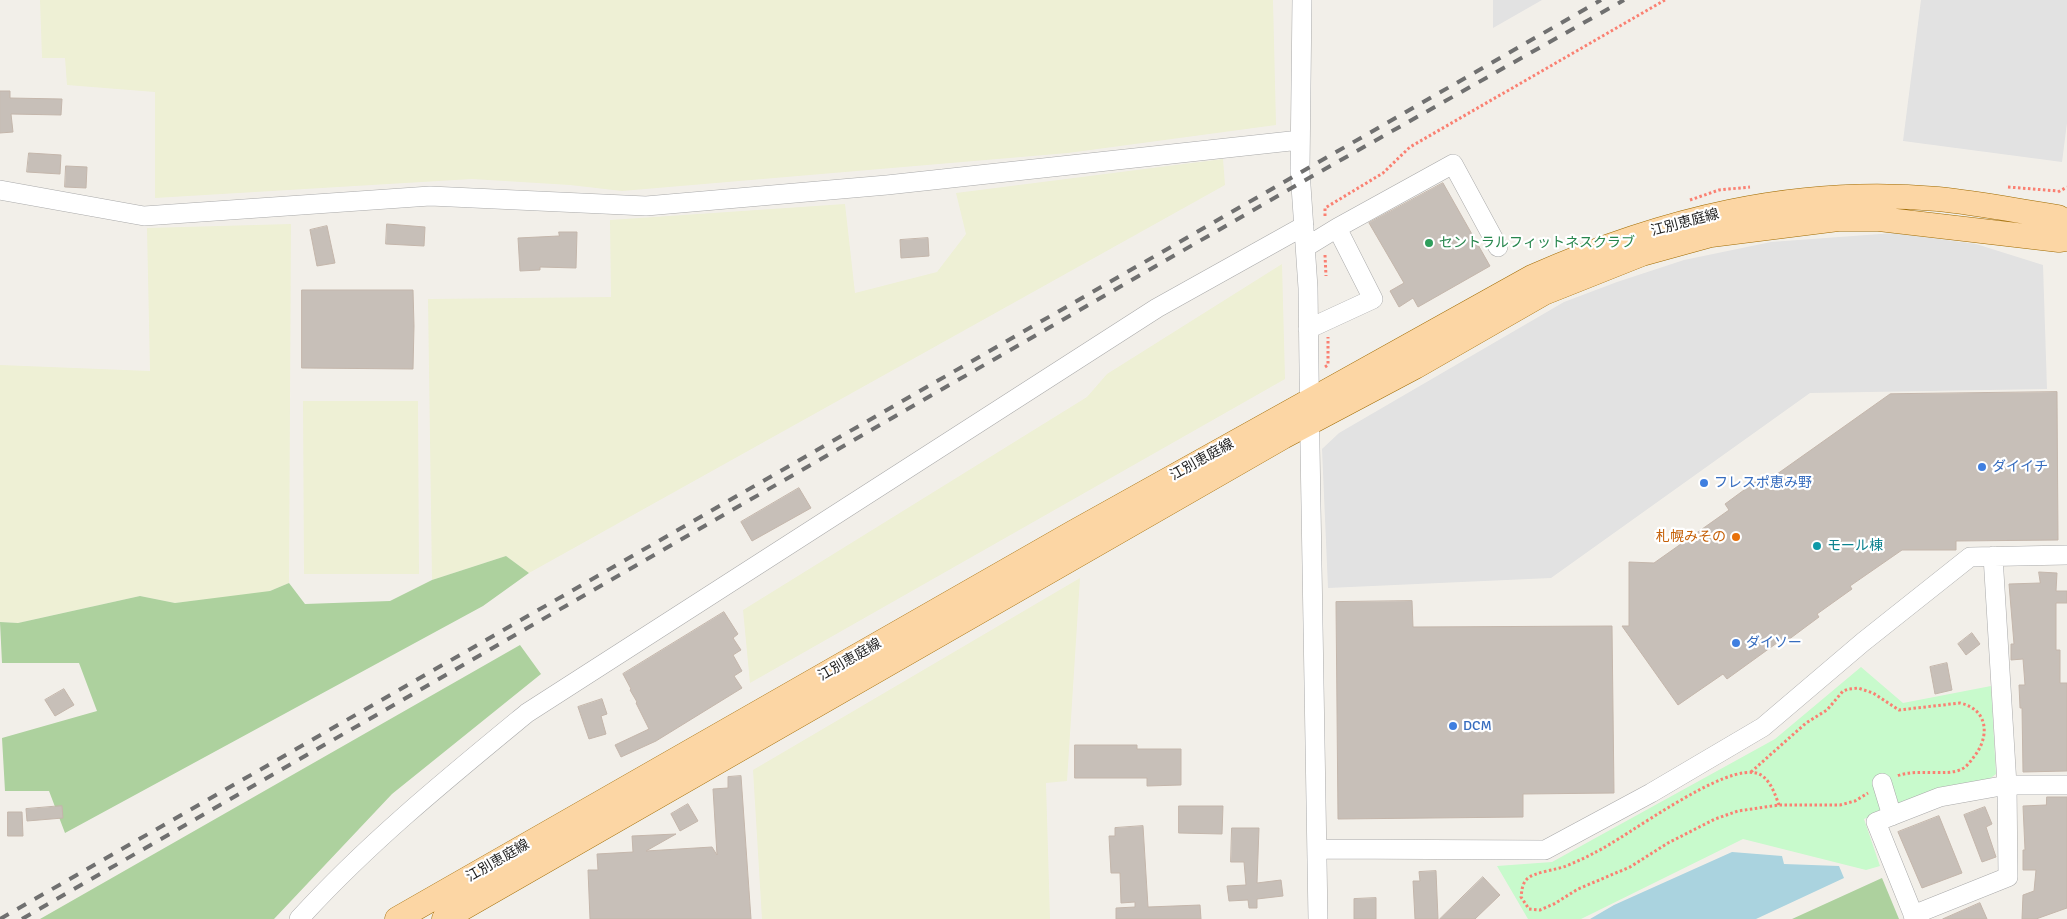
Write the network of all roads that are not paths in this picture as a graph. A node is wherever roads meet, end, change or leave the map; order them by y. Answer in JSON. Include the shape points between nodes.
{"nodes":[{"id":1,"x":1302,"y":0,"type":"edge"},
{"id":2,"x":1300,"y":140,"type":"junction"},
{"id":3,"x":0,"y":190,"type":"edge"},
{"id":4,"x":2067,"y":222,"type":"edge"},
{"id":5,"x":1304,"y":226,"type":"junction"},
{"id":6,"x":1337,"y":228,"type":"junction"},
{"id":7,"x":2067,"y":238,"type":"edge"},
{"id":8,"x":1306,"y":247,"type":"junction"},
{"id":9,"x":1498,"y":247,"type":"dead end"},
{"id":10,"x":1308,"y":329,"type":"junction"},
{"id":11,"x":1311,"y":411,"type":"junction"},
{"id":12,"x":2067,"y":554,"type":"edge"},
{"id":13,"x":1993,"y":556,"type":"junction"},
{"id":14,"x":1882,"y":783,"type":"road end"},
{"id":15,"x":2007,"y":785,"type":"junction"},
{"id":16,"x":2067,"y":785,"type":"edge"},
{"id":17,"x":1892,"y":816,"type":"junction"},
{"id":18,"x":1317,"y":849,"type":"junction"},
{"id":19,"x":1914,"y":917,"type":"edge"},
{"id":20,"x":299,"y":919,"type":"edge"},
{"id":21,"x":396,"y":919,"type":"edge"},
{"id":22,"x":444,"y":919,"type":"edge"},
{"id":23,"x":1318,"y":919,"type":"edge"}],
"edges":[{"from":1,"to":2,"type":"street"},
{"from":2,"to":3,"type":"street","via":[[887,185],[646,206],[430,196],[144,216]]},
{"from":2,"to":5,"type":"street"},
{"from":4,"to":11,"type":"main road","name":"江別恵庭線","via":[[2058,217],[1938,199],[1878,196],[1763,205],[1673,224],[1580,255],[1532,277]]},
{"from":5,"to":8,"type":"street"},
{"from":5,"to":20,"type":"street","via":[[1157,308],[528,713],[435,789],[336,878]]},
{"from":6,"to":8,"type":"street"},
{"from":6,"to":9,"type":"street","via":[[1452,164]]},
{"from":6,"to":10,"type":"street","via":[[1373,299]]},
{"from":7,"to":11,"type":"main road","name":"江別恵庭線","via":[[2059,240],[1871,219],[1838,219],[1711,235],[1642,254],[1544,293],[1421,364]]},
{"from":8,"to":10,"type":"street"},
{"from":10,"to":11,"type":"street"},
{"from":11,"to":18,"type":"street"},
{"from":11,"to":21,"type":"main road","name":"江別恵庭線","via":[[1074,532]]},
{"from":11,"to":22,"type":"main road","name":"江別恵庭線","via":[[1266,446]]},
{"from":12,"to":13,"type":"street"},
{"from":13,"to":15,"type":"street"},
{"from":13,"to":18,"type":"street","via":[[1970,557],[1863,642],[1764,727],[1545,850]]},
{"from":14,"to":17,"type":"street"},
{"from":15,"to":16,"type":"street"},
{"from":15,"to":17,"type":"street","via":[[1940,797]]},
{"from":15,"to":19,"type":"street","via":[[2008,877]]},
{"from":17,"to":19,"type":"street","via":[[1876,822]]},
{"from":18,"to":23,"type":"street"}]}
